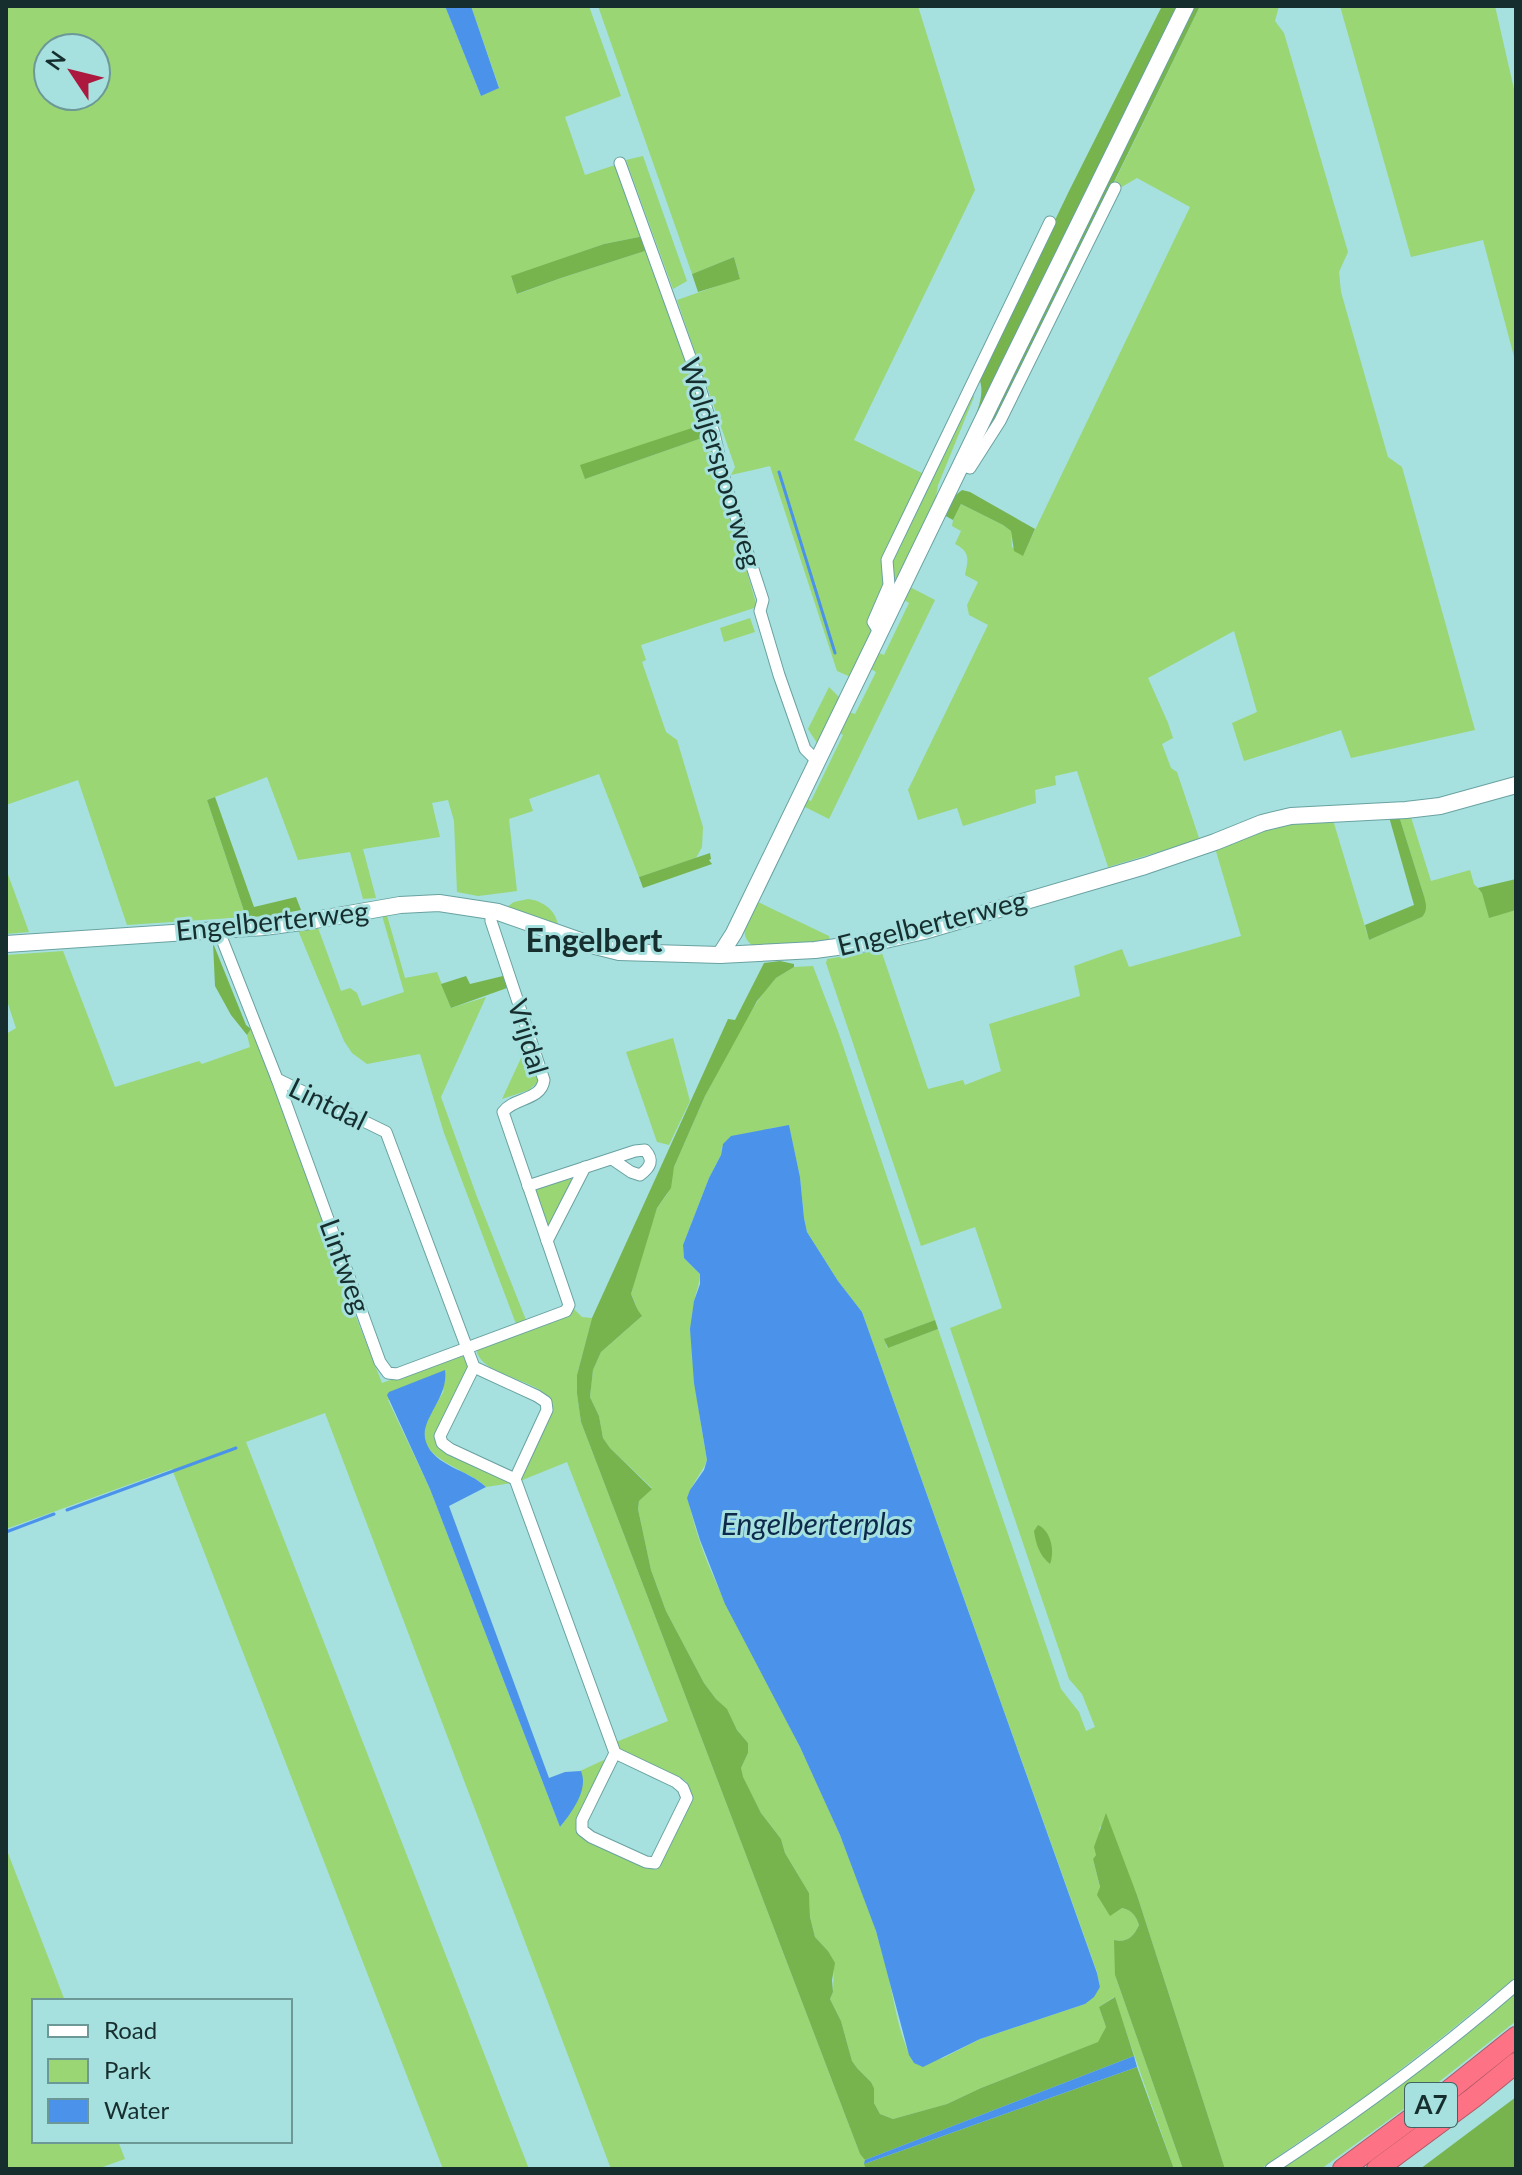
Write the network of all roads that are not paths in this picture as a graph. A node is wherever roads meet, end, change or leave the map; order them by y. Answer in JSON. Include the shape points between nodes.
{"nodes":[{"id":1,"x":1186,"y":6,"type":"edge"},
{"id":2,"x":620,"y":163,"type":"dead end"},
{"id":3,"x":1115,"y":188,"type":"dead end"},
{"id":4,"x":1050,"y":222,"type":"dead end"},
{"id":5,"x":961,"y":465,"type":"junction"},
{"id":6,"x":879,"y":632,"type":"junction"},
{"id":7,"x":817,"y":761,"type":"junction"},
{"id":8,"x":1516,"y":785,"type":"edge"},
{"id":9,"x":491,"y":911,"type":"junction"},
{"id":10,"x":218,"y":929,"type":"junction"},
{"id":11,"x":734,"y":933,"type":"junction"},
{"id":12,"x":6,"y":944,"type":"edge"},
{"id":13,"x":745,"y":954,"type":"junction"},
{"id":14,"x":720,"y":955,"type":"junction"},
{"id":15,"x":277,"y":1079,"type":"junction"},
{"id":16,"x":612,"y":1159,"type":"dead end"},
{"id":17,"x":585,"y":1167,"type":"junction"},
{"id":18,"x":528,"y":1186,"type":"junction"},
{"id":19,"x":547,"y":1241,"type":"junction"},
{"id":20,"x":467,"y":1348,"type":"junction"},
{"id":21,"x":474,"y":1367,"type":"junction"},
{"id":22,"x":515,"y":1479,"type":"junction"},
{"id":23,"x":615,"y":1753,"type":"junction"},
{"id":24,"x":1516,"y":1985,"type":"edge"},
{"id":25,"x":1516,"y":2037,"type":"edge"},
{"id":26,"x":1516,"y":2063,"type":"edge"},
{"id":27,"x":1271,"y":2169,"type":"edge"},
{"id":28,"x":1343,"y":2169,"type":"edge"},
{"id":29,"x":1377,"y":2169,"type":"edge"}],
"edges":[{"from":1,"to":5,"type":"street"},
{"from":2,"to":7,"type":"street","name":"Woldjerspoorweg","via":[[694,368],[763,600],[760,611],[779,675],[805,749]]},
{"from":3,"to":5,"type":"street","via":[[1000,421],[970,468]]},
{"from":4,"to":6,"type":"street","via":[[887,560],[889,585],[873,622]]},
{"from":5,"to":6,"type":"street"},
{"from":6,"to":7,"type":"street"},
{"from":7,"to":11,"type":"street"},
{"from":8,"to":13,"type":"street","name":"Engelberterweg","via":[[1440,806],[1291,816],[1145,866],[924,931],[835,948]]},
{"from":9,"to":10,"type":"street","name":"Engelberterweg","via":[[439,903],[400,905],[264,927]]},
{"from":9,"to":14,"type":"street","name":"Engelberterweg","via":[[619,952]]},
{"from":9,"to":18,"type":"street","name":"Vrijdal","via":[[544,1080],[536,1094],[509,1104],[503,1112]]},
{"from":10,"to":12,"type":"street","name":"Engelberterweg"},
{"from":10,"to":15,"type":"street","name":"Lintdal"},
{"from":11,"to":13,"type":"street"},
{"from":11,"to":14,"type":"street"},
{"from":13,"to":14,"type":"street","name":"Engelberterweg"},
{"from":15,"to":20,"type":"street","name":"Lintdal","via":[[386,1132]]},
{"from":15,"to":20,"type":"street","name":"Lintweg","via":[[380,1362],[388,1373],[397,1374]]},
{"from":16,"to":17,"type":"street"},
{"from":17,"to":18,"type":"street"},
{"from":17,"to":19,"type":"street"},
{"from":18,"to":19,"type":"street","name":"Vrijdal"},
{"from":19,"to":20,"type":"street","name":"Vrijdal","via":[[569,1305],[566,1311]]},
{"from":20,"to":21,"type":"street","name":"Lintdal"},
{"from":21,"to":22,"type":"street","via":[[546,1402]]},
{"from":21,"to":22,"type":"street","via":[[440,1436],[442,1443]]},
{"from":22,"to":23,"type":"street"},
{"from":23,"to":23,"type":"street","via":[[582,1830],[655,1863],[687,1798],[676,1782]]},
{"from":24,"to":27,"type":"street","via":[[1395,2082]]},
{"from":25,"to":28,"type":"highway","number":"A7"},
{"from":26,"to":29,"type":"highway","number":"A7"}]}
